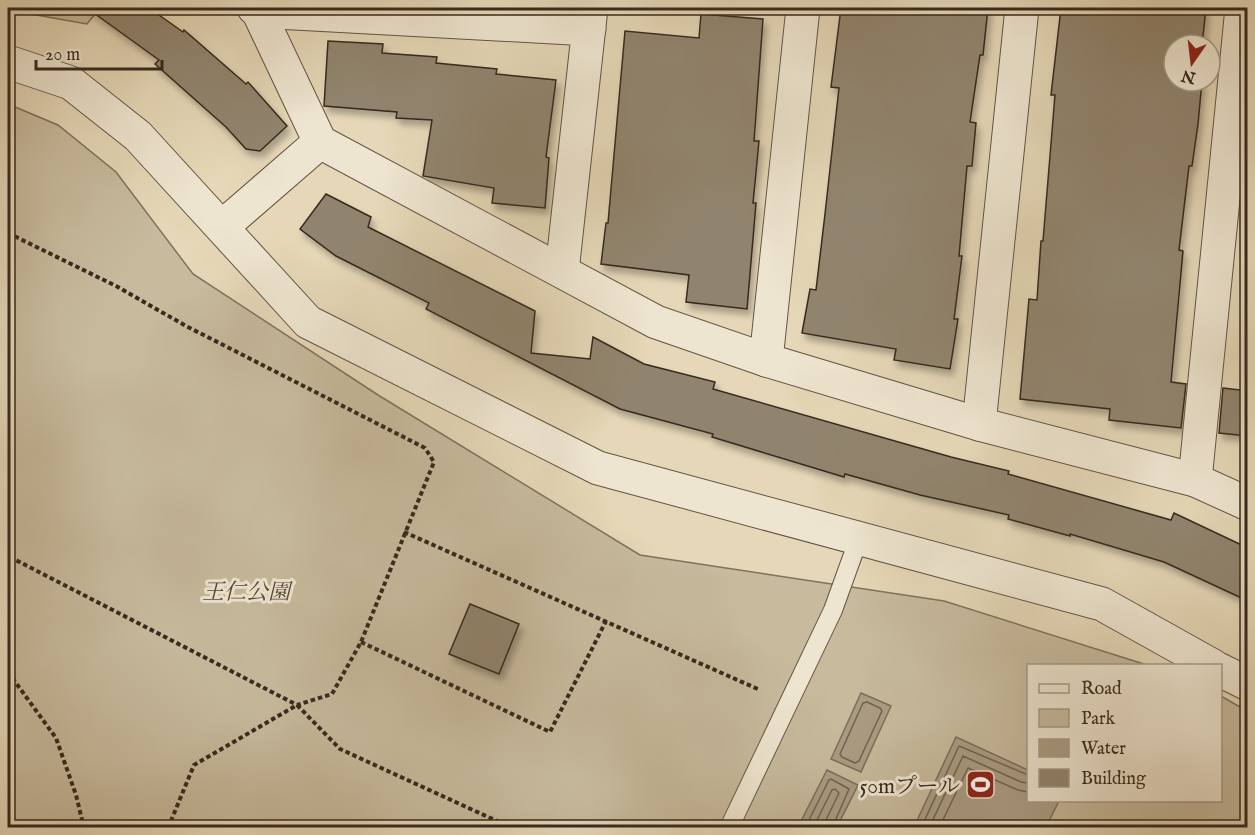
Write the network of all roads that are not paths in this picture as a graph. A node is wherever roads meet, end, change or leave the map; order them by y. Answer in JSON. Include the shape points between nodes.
{"nodes":[{"id":1,"x":804,"y":8,"type":"edge"},
{"id":2,"x":1022,"y":8,"type":"edge"},
{"id":3,"x":1242,"y":8,"type":"edge"},
{"id":4,"x":256,"y":9,"type":"edge"},
{"id":5,"x":590,"y":18,"type":"edge"},
{"id":6,"x":8,"y":62,"type":"edge"},
{"id":7,"x":320,"y":142,"type":"junction"},
{"id":8,"x":222,"y":227,"type":"junction"},
{"id":9,"x":562,"y":271,"type":"junction"},
{"id":10,"x":766,"y":360,"type":"junction"},
{"id":11,"x":979,"y":424,"type":"junction"},
{"id":12,"x":1195,"y":480,"type":"junction"},
{"id":13,"x":1248,"y":504,"type":"edge"},
{"id":14,"x":859,"y":538,"type":"junction"},
{"id":15,"x":1209,"y":664,"type":"edge"},
{"id":16,"x":1222,"y":670,"type":"edge"},
{"id":17,"x":1248,"y":684,"type":"edge"},
{"id":18,"x":729,"y":828,"type":"edge"}],
"edges":[{"from":1,"to":10,"type":"street"},
{"from":2,"to":11,"type":"street"},
{"from":3,"to":12,"type":"street"},
{"from":4,"to":5,"type":"street"},
{"from":4,"to":7,"type":"street"},
{"from":5,"to":9,"type":"street"},
{"from":6,"to":8,"type":"street","via":[[71,83],[138,136]]},
{"from":7,"to":8,"type":"street"},
{"from":7,"to":9,"type":"street"},
{"from":8,"to":14,"type":"street","via":[[308,321],[598,468]]},
{"from":9,"to":10,"type":"street","via":[[656,322]]},
{"from":10,"to":11,"type":"street"},
{"from":11,"to":12,"type":"street"},
{"from":12,"to":13,"type":"street"},
{"from":14,"to":15,"type":"street","via":[[1102,604]]},
{"from":14,"to":18,"type":"lane","via":[[833,610]]},
{"from":16,"to":17,"type":"street"}]}
